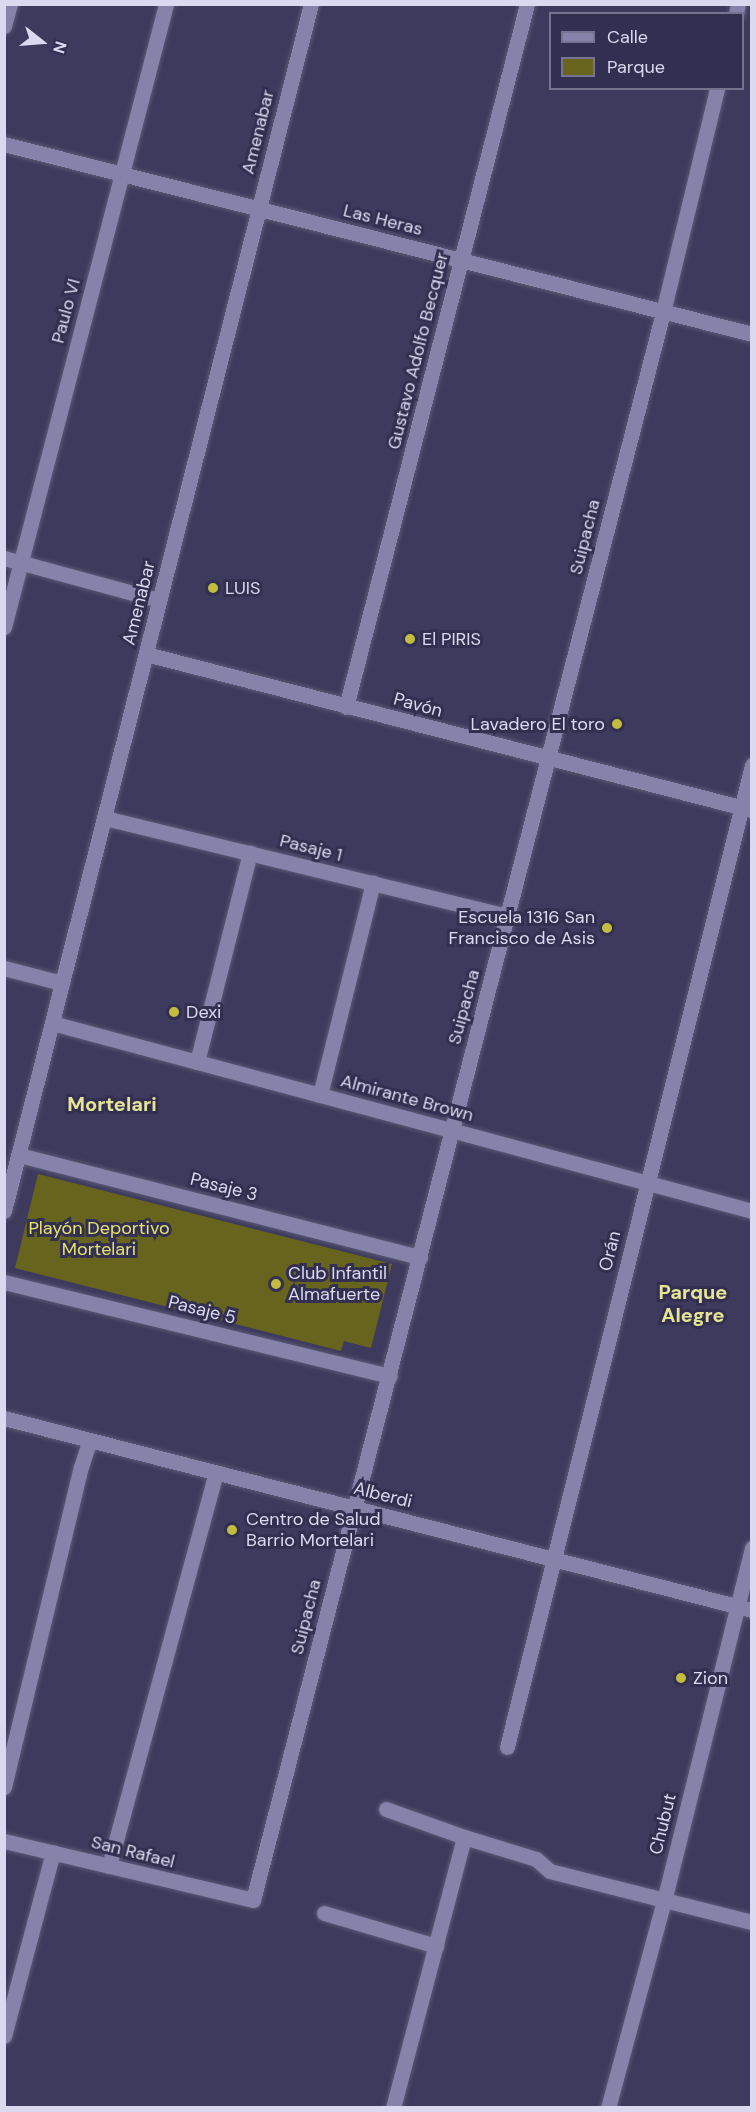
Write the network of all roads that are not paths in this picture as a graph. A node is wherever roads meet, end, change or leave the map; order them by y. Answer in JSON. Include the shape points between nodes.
{"nodes":[{"id":1,"x":10,"y":4,"type":"edge"},
{"id":2,"x":166,"y":4,"type":"edge"},
{"id":3,"x":311,"y":4,"type":"edge"},
{"id":4,"x":527,"y":4,"type":"edge"},
{"id":5,"x":4,"y":26,"type":"edge"},
{"id":6,"x":717,"y":90,"type":"edge"},
{"id":7,"x":4,"y":144,"type":"edge"},
{"id":8,"x":122,"y":174,"type":"junction"},
{"id":9,"x":259,"y":208,"type":"junction"},
{"id":10,"x":461,"y":260,"type":"junction"},
{"id":11,"x":663,"y":312,"type":"junction"},
{"id":12,"x":752,"y":334,"type":"edge"},
{"id":13,"x":4,"y":558,"type":"edge"},
{"id":14,"x":21,"y":562,"type":"junction"},
{"id":15,"x":159,"y":600,"type":"junction"},
{"id":16,"x":4,"y":627,"type":"edge"},
{"id":17,"x":146,"y":654,"type":"junction"},
{"id":18,"x":346,"y":706,"type":"junction"},
{"id":19,"x":548,"y":759,"type":"junction"},
{"id":20,"x":752,"y":765,"type":"edge"},
{"id":21,"x":746,"y":809,"type":"edge"},
{"id":22,"x":105,"y":818,"type":"junction"},
{"id":23,"x":250,"y":853,"type":"junction"},
{"id":24,"x":372,"y":883,"type":"junction"},
{"id":25,"x":508,"y":916,"type":"junction"},
{"id":26,"x":4,"y":968,"type":"edge"},
{"id":27,"x":62,"y":982,"type":"junction"},
{"id":28,"x":52,"y":1023,"type":"junction"},
{"id":29,"x":197,"y":1062,"type":"junction"},
{"id":30,"x":320,"y":1095,"type":"junction"},
{"id":31,"x":452,"y":1130,"type":"junction"},
{"id":32,"x":19,"y":1155,"type":"junction"},
{"id":33,"x":647,"y":1183,"type":"junction"},
{"id":34,"x":4,"y":1211,"type":"edge"},
{"id":35,"x":752,"y":1211,"type":"edge"},
{"id":36,"x":420,"y":1257,"type":"junction"},
{"id":37,"x":4,"y":1282,"type":"edge"},
{"id":38,"x":390,"y":1376,"type":"junction"},
{"id":39,"x":4,"y":1418,"type":"edge"},
{"id":40,"x":90,"y":1440,"type":"junction"},
{"id":41,"x":216,"y":1473,"type":"junction"},
{"id":42,"x":354,"y":1508,"type":"junction"},
{"id":43,"x":752,"y":1548,"type":"edge"},
{"id":44,"x":553,"y":1560,"type":"junction"},
{"id":45,"x":744,"y":1609,"type":"edge"},
{"id":46,"x":507,"y":1747,"type":"dead end"},
{"id":47,"x":4,"y":1787,"type":"edge"},
{"id":48,"x":386,"y":1809,"type":"dead end"},
{"id":49,"x":464,"y":1837,"type":"junction"},
{"id":50,"x":4,"y":1841,"type":"edge"},
{"id":51,"x":53,"y":1852,"type":"junction"},
{"id":52,"x":109,"y":1866,"type":"junction"},
{"id":53,"x":253,"y":1900,"type":"joint"},
{"id":54,"x":664,"y":1901,"type":"junction"},
{"id":55,"x":324,"y":1913,"type":"dead end"},
{"id":56,"x":752,"y":1922,"type":"edge"},
{"id":57,"x":436,"y":1946,"type":"junction"},
{"id":58,"x":4,"y":2036,"type":"edge"},
{"id":59,"x":393,"y":2108,"type":"edge"},
{"id":60,"x":608,"y":2108,"type":"edge"}],
"edges":[{"from":1,"to":5,"type":"street"},
{"from":2,"to":8,"type":"street","name":"Paulo VI"},
{"from":3,"to":9,"type":"street","name":"Amenabar"},
{"from":4,"to":10,"type":"street","name":"Gustavo Adolfo Becquer"},
{"from":6,"to":11,"type":"street","name":"Suipacha"},
{"from":7,"to":8,"type":"street","name":"Las Heras"},
{"from":8,"to":9,"type":"street","name":"Las Heras"},
{"from":8,"to":14,"type":"street","name":"Paulo VI"},
{"from":9,"to":10,"type":"street","name":"Las Heras"},
{"from":9,"to":15,"type":"street","name":"Amenabar"},
{"from":10,"to":11,"type":"street","name":"Las Heras"},
{"from":10,"to":18,"type":"street","name":"Gustavo Adolfo Becquer"},
{"from":11,"to":12,"type":"street","name":"Las Heras"},
{"from":11,"to":19,"type":"street","name":"Suipacha"},
{"from":13,"to":14,"type":"street"},
{"from":14,"to":15,"type":"street"},
{"from":14,"to":16,"type":"street","name":"Paulo VI"},
{"from":15,"to":17,"type":"street","name":"Amenabar"},
{"from":17,"to":18,"type":"street","name":"Pavón"},
{"from":17,"to":22,"type":"street","name":"Amenabar"},
{"from":18,"to":19,"type":"street","name":"Pavón"},
{"from":19,"to":21,"type":"street","name":"Pavón"},
{"from":19,"to":25,"type":"street","name":"Suipacha"},
{"from":20,"to":21,"type":"street","name":"Orán"},
{"from":21,"to":33,"type":"street","name":"Orán"},
{"from":22,"to":23,"type":"street","name":"Pasaje 1"},
{"from":22,"to":27,"type":"street","name":"Amenabar"},
{"from":23,"to":24,"type":"street","name":"Pasaje 1"},
{"from":23,"to":29,"type":"street"},
{"from":24,"to":25,"type":"street","name":"Pasaje 1"},
{"from":24,"to":30,"type":"street"},
{"from":25,"to":31,"type":"street","name":"Suipacha"},
{"from":26,"to":27,"type":"street"},
{"from":27,"to":28,"type":"street","name":"Amenabar"},
{"from":28,"to":29,"type":"street","name":"Almirante Brown"},
{"from":28,"to":32,"type":"street","name":"Amenabar"},
{"from":29,"to":30,"type":"street","name":"Almirante Brown"},
{"from":30,"to":31,"type":"street","name":"Almirante Brown"},
{"from":31,"to":33,"type":"street","name":"Almirante Brown"},
{"from":31,"to":36,"type":"street","name":"Suipacha"},
{"from":32,"to":34,"type":"street","name":"Amenabar"},
{"from":32,"to":36,"type":"street","name":"Pasaje 3"},
{"from":33,"to":35,"type":"street","name":"Almirante Brown"},
{"from":33,"to":44,"type":"street","name":"Orán"},
{"from":36,"to":38,"type":"street","name":"Suipacha"},
{"from":37,"to":38,"type":"street","name":"Pasaje 5"},
{"from":38,"to":42,"type":"street","name":"Suipacha"},
{"from":39,"to":40,"type":"street","name":"Alberdi"},
{"from":40,"to":41,"type":"street","name":"Alberdi"},
{"from":40,"to":47,"type":"street"},
{"from":41,"to":42,"type":"street","name":"Alberdi"},
{"from":41,"to":52,"type":"street"},
{"from":42,"to":44,"type":"street","name":"Alberdi"},
{"from":42,"to":53,"type":"street","name":"Suipacha"},
{"from":43,"to":45,"type":"street","name":"Chubut"},
{"from":44,"to":45,"type":"street","name":"Alberdi"},
{"from":44,"to":46,"type":"street","name":"Orán"},
{"from":45,"to":54,"type":"street","name":"Chubut"},
{"from":48,"to":49,"type":"street"},
{"from":49,"to":54,"type":"street","via":[[536,1859],[550,1871]]},
{"from":49,"to":57,"type":"street"},
{"from":50,"to":51,"type":"street","name":"San Rafael"},
{"from":51,"to":52,"type":"street","name":"San Rafael"},
{"from":51,"to":58,"type":"street"},
{"from":52,"to":53,"type":"street","name":"San Rafael"},
{"from":54,"to":56,"type":"street"},
{"from":54,"to":60,"type":"street","name":"Chubut"},
{"from":55,"to":57,"type":"street"},
{"from":57,"to":59,"type":"street"}]}
